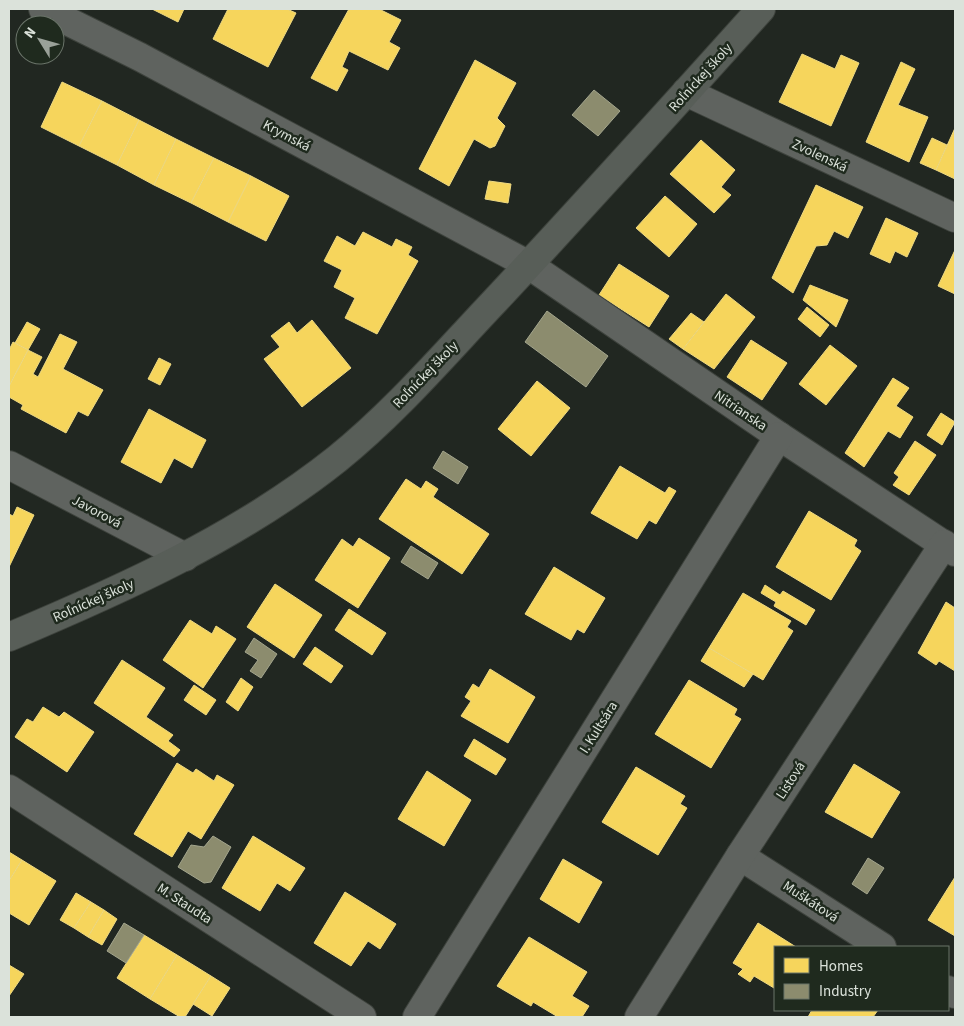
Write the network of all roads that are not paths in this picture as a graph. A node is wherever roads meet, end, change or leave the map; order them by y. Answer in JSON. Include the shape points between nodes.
{"nodes":[{"id":1,"x":43,"y":9,"type":"edge"},
{"id":2,"x":761,"y":9,"type":"edge"},
{"id":3,"x":686,"y":92,"type":"junction"},
{"id":4,"x":955,"y":218,"type":"edge"},
{"id":5,"x":528,"y":265,"type":"junction"},
{"id":6,"x":779,"y":436,"type":"junction"},
{"id":7,"x":9,"y":465,"type":"edge"},
{"id":8,"x":950,"y":548,"type":"edge"},
{"id":9,"x":185,"y":557,"type":"junction"},
{"id":10,"x":9,"y":637,"type":"edge"},
{"id":11,"x":9,"y":789,"type":"edge"},
{"id":12,"x":740,"y":856,"type":"junction"},
{"id":13,"x":880,"y":946,"type":"edge"},
{"id":14,"x":422,"y":1015,"type":"edge"},
{"id":15,"x":362,"y":1017,"type":"edge"},
{"id":16,"x":639,"y":1017,"type":"edge"}],
"edges":[{"from":1,"to":5,"type":"street","name":"Krymská","via":[[140,57]]},
{"from":2,"to":3,"type":"main road","name":"Roľníckej školy"},
{"from":3,"to":4,"type":"street","name":"Zvolenská"},
{"from":3,"to":5,"type":"main road","name":"Roľníckej školy"},
{"from":5,"to":6,"type":"street","name":"Nitrianska"},
{"from":5,"to":9,"type":"main road","name":"Roľníckej školy","via":[[400,402],[336,459],[255,517]]},
{"from":6,"to":8,"type":"street","name":"Nitrianska"},
{"from":6,"to":14,"type":"street","name":"I. Kultsára"},
{"from":7,"to":9,"type":"street","name":"Javorová"},
{"from":8,"to":12,"type":"street","name":"Listová"},
{"from":9,"to":10,"type":"main road","name":"Roľníckej školy"},
{"from":11,"to":15,"type":"street","name":"M. Staudta"},
{"from":12,"to":13,"type":"street","name":"Muškátová"},
{"from":12,"to":16,"type":"street","name":"Listová"}]}
